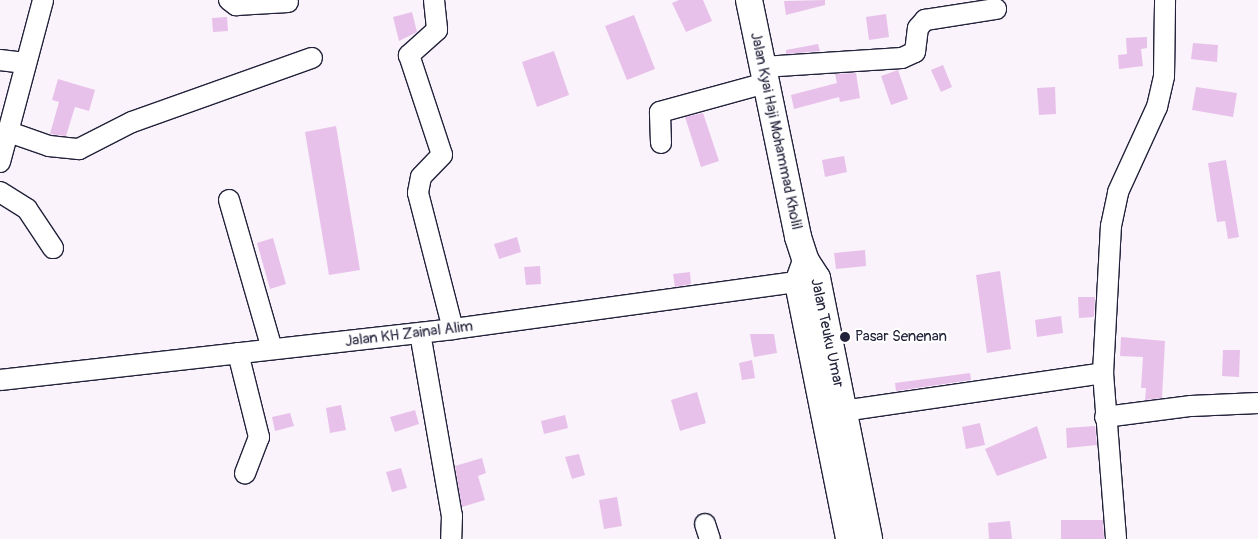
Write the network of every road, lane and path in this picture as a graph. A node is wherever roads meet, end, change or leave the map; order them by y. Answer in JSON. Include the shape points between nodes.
{"nodes":[{"id":1,"x":43,"y":0,"type":"edge"},
{"id":2,"x":229,"y":0,"type":"edge"},
{"id":3,"x":434,"y":0,"type":"edge"},
{"id":4,"x":749,"y":0,"type":"edge"},
{"id":5,"x":1165,"y":0,"type":"edge"},
{"id":6,"x":288,"y":2,"type":"dead end"},
{"id":7,"x":996,"y":9,"type":"dead end"},
{"id":8,"x":312,"y":58,"type":"dead end"},
{"id":9,"x":0,"y":60,"type":"edge"},
{"id":10,"x":25,"y":63,"type":"junction"},
{"id":11,"x":764,"y":75,"type":"junction"},
{"id":12,"x":9,"y":132,"type":"junction"},
{"id":13,"x":661,"y":143,"type":"dead end"},
{"id":14,"x":0,"y":162,"type":"edge"},
{"id":15,"x":0,"y":192,"type":"edge"},
{"id":16,"x":229,"y":200,"type":"dead end"},
{"id":17,"x":53,"y":248,"type":"dead end"},
{"id":18,"x":807,"y":274,"type":"junction"},
{"id":19,"x":453,"y":329,"type":"junction"},
{"id":20,"x":420,"y":333,"type":"junction"},
{"id":21,"x":272,"y":350,"type":"junction"},
{"id":22,"x":238,"y":353,"type":"junction"},
{"id":23,"x":1103,"y":373,"type":"junction"},
{"id":24,"x":0,"y":380,"type":"edge"},
{"id":25,"x":1258,"y":403,"type":"edge"},
{"id":26,"x":843,"y":411,"type":"junction"},
{"id":27,"x":1105,"y":417,"type":"junction"},
{"id":28,"x":245,"y":473,"type":"dead end"},
{"id":29,"x":451,"y":539,"type":"edge"},
{"id":30,"x":850,"y":539,"type":"edge"},
{"id":31,"x":869,"y":539,"type":"edge"},
{"id":32,"x":1116,"y":539,"type":"edge"}],
"edges":[{"from":1,"to":10,"type":"street"},
{"from":2,"to":6,"type":"street","via":[[236,5]]},
{"from":3,"to":19,"type":"street","via":[[437,30],[410,55],[442,155],[421,177],[418,194]]},
{"from":4,"to":11,"type":"main road","name":"Jalan Kyai Haji Mohammad Kholil"},
{"from":5,"to":23,"type":"street","via":[[1164,76],[1157,107],[1118,192],[1111,226]]},
{"from":7,"to":11,"type":"street","via":[[925,20],[918,28],[919,45],[915,52],[902,58]]},
{"from":8,"to":12,"type":"street","via":[[132,122],[79,149],[49,146]]},
{"from":9,"to":10,"type":"street"},
{"from":10,"to":12,"type":"street"},
{"from":11,"to":13,"type":"street","via":[[660,112]]},
{"from":11,"to":18,"type":"main road","name":"Jalan Kyai Haji Mohammad Kholil"},
{"from":12,"to":14,"type":"street"},
{"from":15,"to":17,"type":"street","via":[[27,209]]},
{"from":16,"to":21,"type":"street"},
{"from":18,"to":19,"type":"street","name":"Jalan KH Zainal Alim"},
{"from":18,"to":26,"type":"main road","name":"Jalan Teuku Umar"},
{"from":18,"to":30,"type":"main road","name":"Jalan Teuku Umar"},
{"from":19,"to":20,"type":"street","name":"Jalan KH Zainal Alim"},
{"from":20,"to":21,"type":"street","name":"Jalan KH Zainal Alim"},
{"from":20,"to":29,"type":"street","via":[[452,516]]},
{"from":21,"to":22,"type":"street","name":"Jalan KH Zainal Alim"},
{"from":22,"to":24,"type":"street","name":"Jalan KH Zainal Alim"},
{"from":22,"to":28,"type":"street","via":[[259,437]]},
{"from":23,"to":26,"type":"street"},
{"from":23,"to":27,"type":"street"},
{"from":25,"to":27,"type":"street","via":[[1191,406]]},
{"from":26,"to":31,"type":"main road","name":"Jalan Teuku Umar"},
{"from":27,"to":32,"type":"street"}]}
